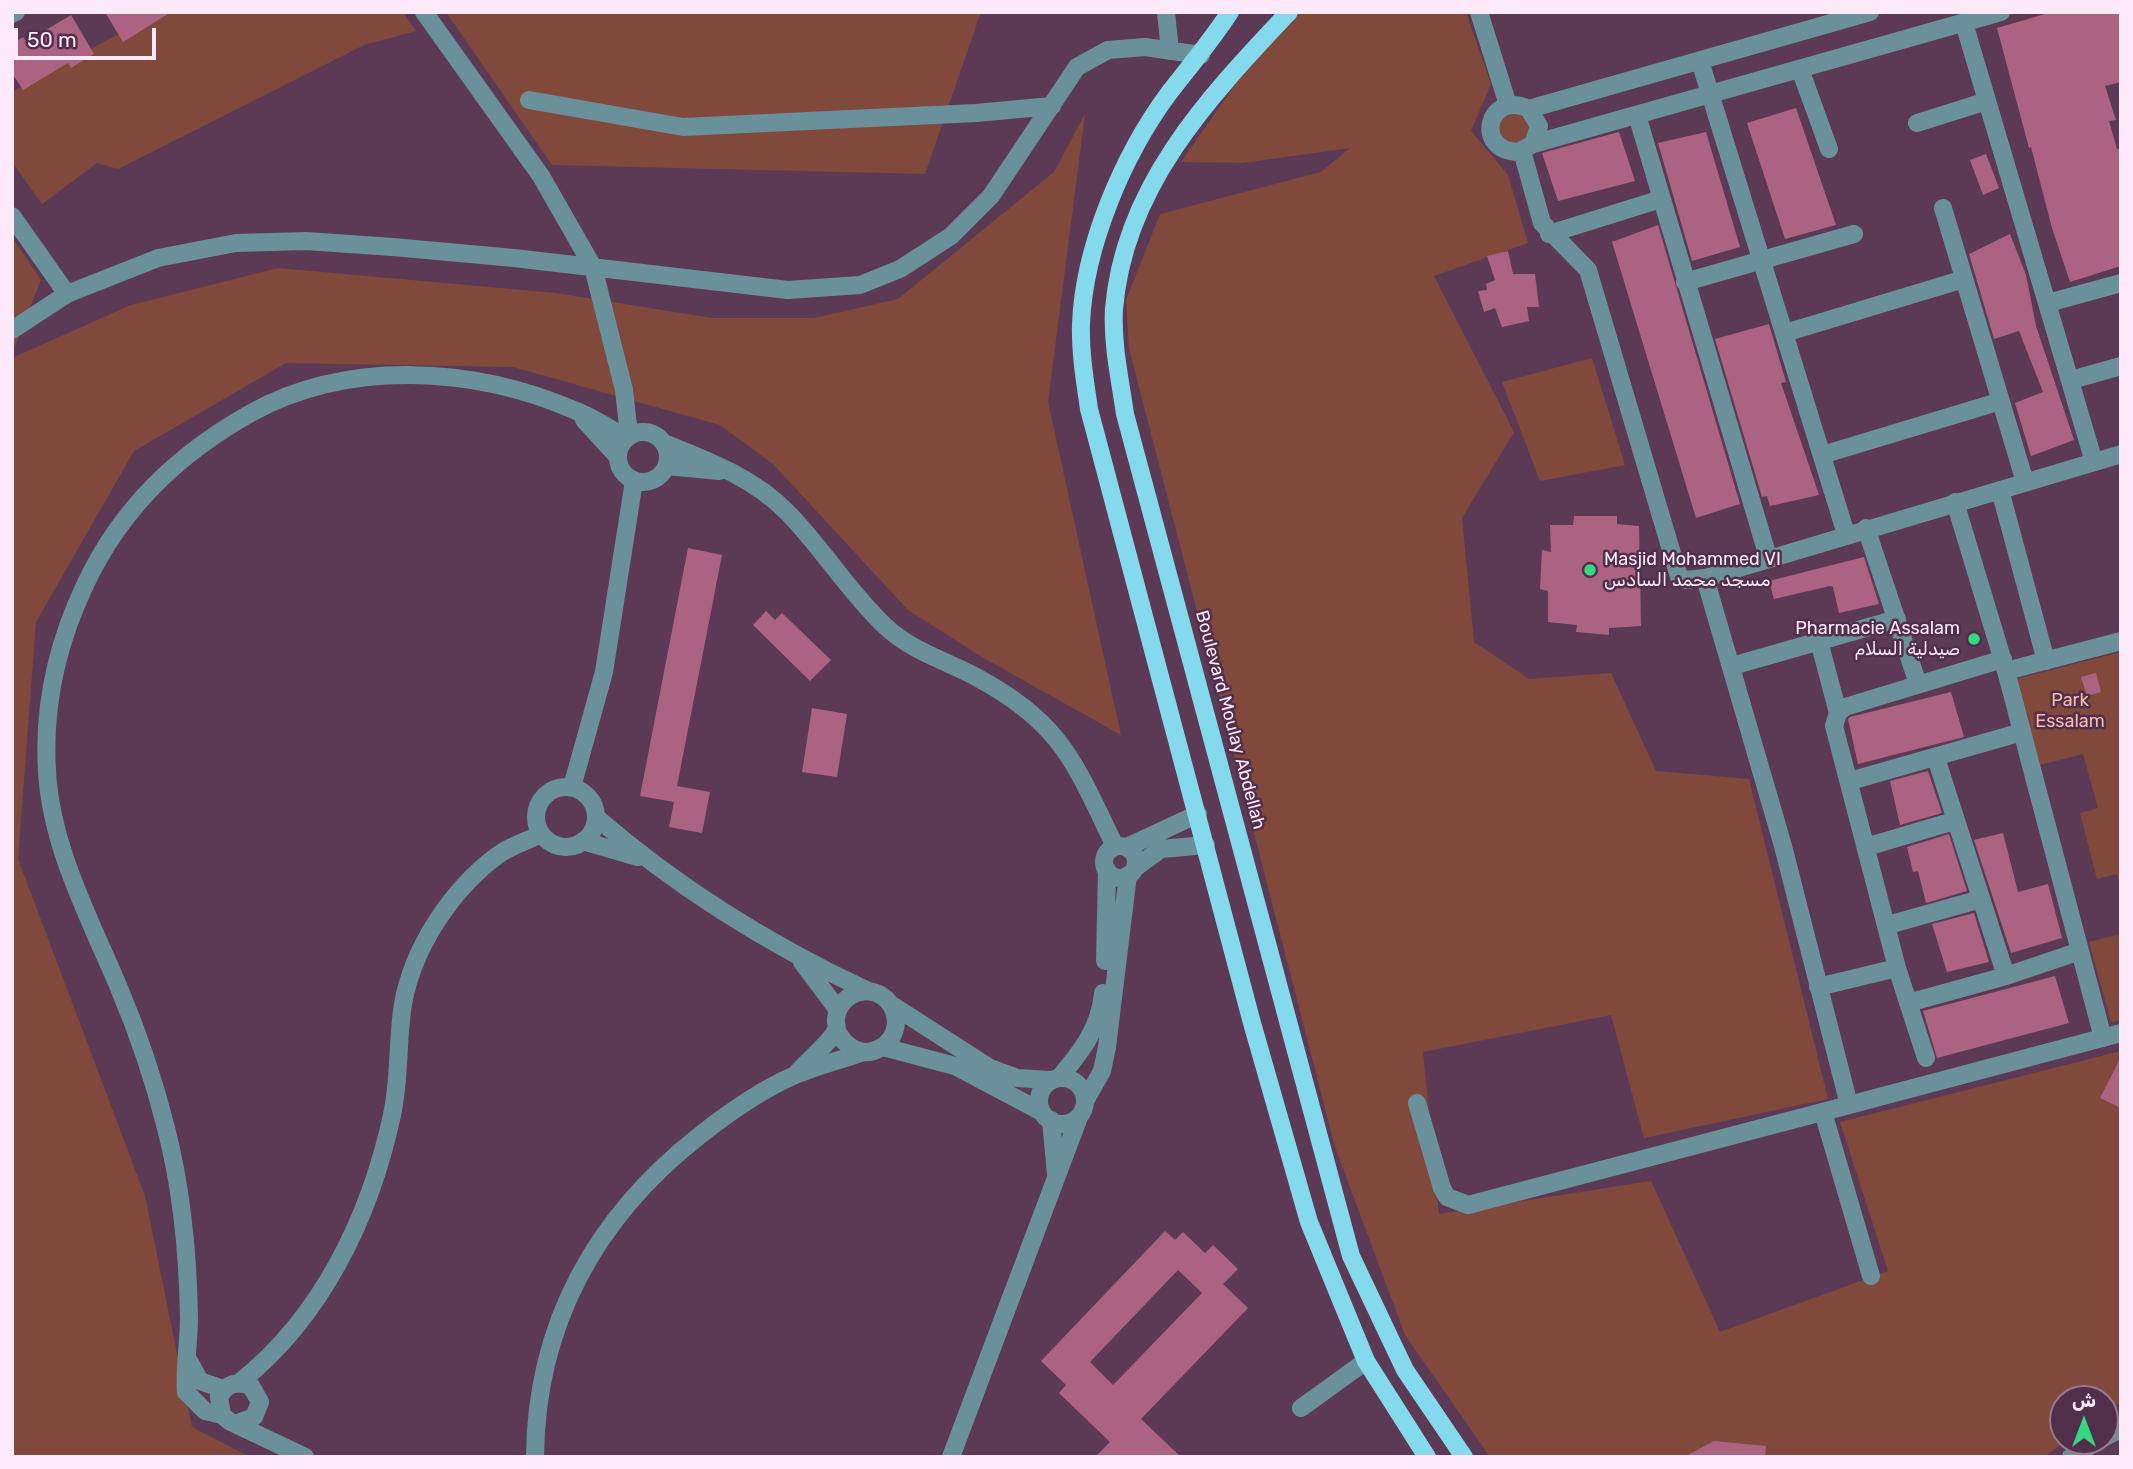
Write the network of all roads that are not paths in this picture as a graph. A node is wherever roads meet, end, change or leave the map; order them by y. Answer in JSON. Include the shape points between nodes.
{"nodes":[{"id":1,"x":424,"y":12,"type":"edge"},
{"id":2,"x":1166,"y":12,"type":"edge"},
{"id":3,"x":1230,"y":12,"type":"edge"},
{"id":4,"x":1289,"y":12,"type":"edge"},
{"id":5,"x":1479,"y":12,"type":"edge"},
{"id":6,"x":2001,"y":12,"type":"edge"},
{"id":7,"x":1864,"y":13,"type":"edge"},
{"id":8,"x":1964,"y":23,"type":"junction"},
{"id":9,"x":1170,"y":51,"type":"junction"},
{"id":10,"x":1201,"y":55,"type":"junction"},
{"id":11,"x":1700,"y":61,"type":"junction"},
{"id":12,"x":1800,"y":69,"type":"junction"},
{"id":13,"x":1712,"y":94,"type":"junction"},
{"id":14,"x":529,"y":100,"type":"dead end"},
{"id":15,"x":1987,"y":101,"type":"junction"},
{"id":16,"x":1508,"y":104,"type":"junction"},
{"id":17,"x":1052,"y":106,"type":"junction"},
{"id":18,"x":1529,"y":109,"type":"junction"},
{"id":19,"x":1637,"y":115,"type":"junction"},
{"id":20,"x":1917,"y":123,"type":"dead end"},
{"id":21,"x":1528,"y":147,"type":"junction"},
{"id":22,"x":1829,"y":149,"type":"dead end"},
{"id":23,"x":1661,"y":199,"type":"junction"},
{"id":24,"x":1942,"y":208,"type":"dead end"},
{"id":25,"x":12,"y":216,"type":"edge"},
{"id":26,"x":1549,"y":234,"type":"junction"},
{"id":27,"x":1854,"y":234,"type":"dead end"},
{"id":28,"x":1763,"y":260,"type":"junction"},
{"id":29,"x":593,"y":267,"type":"junction"},
{"id":30,"x":1964,"y":279,"type":"junction"},
{"id":31,"x":1685,"y":282,"type":"junction"},
{"id":32,"x":2121,"y":283,"type":"edge"},
{"id":33,"x":67,"y":294,"type":"junction"},
{"id":34,"x":2048,"y":303,"type":"junction"},
{"id":35,"x":12,"y":330,"type":"edge"},
{"id":36,"x":1785,"y":333,"type":"junction"},
{"id":37,"x":2121,"y":366,"type":"edge"},
{"id":38,"x":2071,"y":380,"type":"junction"},
{"id":39,"x":624,"y":390,"type":"junction"},
{"id":40,"x":2001,"y":401,"type":"junction"},
{"id":41,"x":574,"y":410,"type":"junction"},
{"id":42,"x":628,"y":436,"type":"junction"},
{"id":43,"x":658,"y":438,"type":"junction"},
{"id":44,"x":2121,"y":454,"type":"edge"},
{"id":45,"x":1822,"y":455,"type":"junction"},
{"id":46,"x":617,"y":456,"type":"junction"},
{"id":47,"x":2094,"y":462,"type":"junction"},
{"id":48,"x":667,"y":466,"type":"junction"},
{"id":49,"x":736,"y":472,"type":"junction"},
{"id":50,"x":634,"y":481,"type":"junction"},
{"id":51,"x":2025,"y":482,"type":"junction"},
{"id":52,"x":2000,"y":490,"type":"junction"},
{"id":53,"x":1955,"y":502,"type":"junction"},
{"id":54,"x":1866,"y":528,"type":"junction"},
{"id":55,"x":1846,"y":534,"type":"junction"},
{"id":56,"x":1768,"y":557,"type":"junction"},
{"id":57,"x":1705,"y":578,"type":"junction"},
{"id":58,"x":1897,"y":619,"type":"junction"},
{"id":59,"x":1819,"y":641,"type":"junction"},
{"id":60,"x":2121,"y":641,"type":"edge"},
{"id":61,"x":2046,"y":661,"type":"junction"},
{"id":62,"x":2004,"y":665,"type":"junction"},
{"id":63,"x":1732,"y":666,"type":"junction"},
{"id":64,"x":1917,"y":684,"type":"junction"},
{"id":65,"x":1838,"y":713,"type":"junction"},
{"id":66,"x":2022,"y":732,"type":"junction"},
{"id":67,"x":1937,"y":758,"type":"junction"},
{"id":68,"x":1850,"y":781,"type":"junction"},
{"id":69,"x":572,"y":787,"type":"junction"},
{"id":70,"x":1198,"y":814,"type":"junction"},
{"id":71,"x":596,"y":817,"type":"junction"},
{"id":72,"x":1954,"y":821,"type":"junction"},
{"id":73,"x":541,"y":834,"type":"junction"},
{"id":74,"x":583,"y":841,"type":"junction"},
{"id":75,"x":1206,"y":845,"type":"junction"},
{"id":76,"x":1121,"y":847,"type":"junction"},
{"id":77,"x":1866,"y":847,"type":"junction"},
{"id":78,"x":645,"y":859,"type":"junction"},
{"id":79,"x":1107,"y":870,"type":"junction"},
{"id":80,"x":1132,"y":872,"type":"junction"},
{"id":81,"x":1981,"y":899,"type":"junction"},
{"id":82,"x":1888,"y":925,"type":"junction"},
{"id":83,"x":2080,"y":951,"type":"junction"},
{"id":84,"x":800,"y":960,"type":"junction"},
{"id":85,"x":1897,"y":968,"type":"junction"},
{"id":86,"x":2006,"y":976,"type":"junction"},
{"id":87,"x":1818,"y":987,"type":"junction"},
{"id":88,"x":868,"y":991,"type":"junction"},
{"id":89,"x":1908,"y":1003,"type":"junction"},
{"id":90,"x":892,"y":1005,"type":"junction"},
{"id":91,"x":838,"y":1010,"type":"junction"},
{"id":92,"x":836,"y":1029,"type":"junction"},
{"id":93,"x":2121,"y":1033,"type":"edge"},
{"id":94,"x":2103,"y":1038,"type":"junction"},
{"id":95,"x":883,"y":1047,"type":"junction"},
{"id":96,"x":864,"y":1052,"type":"junction"},
{"id":97,"x":1926,"y":1058,"type":"dead end"},
{"id":98,"x":793,"y":1076,"type":"junction"},
{"id":99,"x":1055,"y":1079,"type":"junction"},
{"id":100,"x":1417,"y":1103,"type":"dead end"},
{"id":101,"x":1849,"y":1105,"type":"junction"},
{"id":102,"x":1082,"y":1109,"type":"junction"},
{"id":103,"x":1823,"y":1112,"type":"junction"},
{"id":104,"x":1046,"y":1116,"type":"junction"},
{"id":105,"x":1056,"y":1181,"type":"junction"},
{"id":106,"x":1871,"y":1276,"type":"dead end"},
{"id":107,"x":272,"y":1357,"type":"junction"},
{"id":108,"x":189,"y":1361,"type":"junction"},
{"id":109,"x":1366,"y":1361,"type":"junction"},
{"id":110,"x":232,"y":1386,"type":"junction"},
{"id":111,"x":258,"y":1402,"type":"junction"},
{"id":112,"x":1301,"y":1408,"type":"dead end"},
{"id":113,"x":230,"y":1419,"type":"junction"},
{"id":114,"x":287,"y":1446,"type":"junction"},
{"id":115,"x":305,"y":1457,"type":"edge"},
{"id":116,"x":534,"y":1457,"type":"edge"},
{"id":117,"x":951,"y":1457,"type":"edge"},
{"id":118,"x":1427,"y":1457,"type":"edge"},
{"id":119,"x":1464,"y":1457,"type":"edge"}],
"edges":[{"from":1,"to":29,"type":"street","via":[[541,176]]},
{"from":2,"to":9,"type":"street"},
{"from":3,"to":10,"type":"main road"},
{"from":4,"to":119,"type":"main road","name":"Boulevard Moulay Abdellah","via":[[1184,132],[1147,188],[1120,267],[1114,347],[1125,414],[1351,1256],[1405,1370]]},
{"from":5,"to":16,"type":"street"},
{"from":6,"to":8,"type":"street"},
{"from":7,"to":11,"type":"street"},
{"from":8,"to":12,"type":"street"},
{"from":8,"to":15,"type":"street"},
{"from":9,"to":10,"type":"street"},
{"from":9,"to":17,"type":"street","via":[[1145,47],[1108,50],[1077,68]]},
{"from":10,"to":70,"type":"main road","via":[[1169,94],[1126,162],[1094,248],[1081,325],[1089,409]]},
{"from":11,"to":13,"type":"street"},
{"from":11,"to":18,"type":"street"},
{"from":12,"to":13,"type":"street"},
{"from":12,"to":22,"type":"street"},
{"from":13,"to":19,"type":"street"},
{"from":13,"to":28,"type":"street"},
{"from":14,"to":17,"type":"street","via":[[683,127]]},
{"from":15,"to":20,"type":"street"},
{"from":15,"to":34,"type":"street"},
{"from":16,"to":18,"type":"street"},
{"from":16,"to":21,"type":"street","via":[[1492,118],[1491,136],[1510,152]]},
{"from":17,"to":29,"type":"street","via":[[991,196],[951,236],[900,269],[860,285],[788,290]]},
{"from":18,"to":21,"type":"street","via":[[1539,126]]},
{"from":19,"to":21,"type":"street"},
{"from":19,"to":23,"type":"street"},
{"from":21,"to":26,"type":"street","via":[[1542,223]]},
{"from":23,"to":26,"type":"street"},
{"from":23,"to":31,"type":"street"},
{"from":24,"to":30,"type":"street"},
{"from":25,"to":33,"type":"street"},
{"from":26,"to":57,"type":"street","via":[[1573,251],[1588,270],[1674,568],[1685,580]]},
{"from":27,"to":28,"type":"street"},
{"from":28,"to":31,"type":"street"},
{"from":28,"to":36,"type":"street"},
{"from":29,"to":33,"type":"street","via":[[306,241],[236,243],[159,258]]},
{"from":29,"to":39,"type":"street"},
{"from":30,"to":36,"type":"street"},
{"from":30,"to":40,"type":"street"},
{"from":31,"to":56,"type":"street"},
{"from":32,"to":34,"type":"street"},
{"from":33,"to":35,"type":"street"},
{"from":34,"to":38,"type":"street"},
{"from":36,"to":45,"type":"street"},
{"from":37,"to":38,"type":"street"},
{"from":38,"to":47,"type":"street"},
{"from":39,"to":42,"type":"street"},
{"from":39,"to":43,"type":"street"},
{"from":40,"to":45,"type":"street"},
{"from":40,"to":51,"type":"street"},
{"from":41,"to":42,"type":"street"},
{"from":41,"to":46,"type":"street"},
{"from":41,"to":108,"type":"street","via":[[486,385],[418,374],[330,383],[263,407],[208,438],[161,477],[101,551],[80,596],[51,684],[47,775],[76,888],[140,1041],[168,1134],[183,1221]]},
{"from":42,"to":43,"type":"street"},
{"from":42,"to":46,"type":"street"},
{"from":43,"to":48,"type":"street"},
{"from":43,"to":49,"type":"street"},
{"from":44,"to":47,"type":"street"},
{"from":45,"to":55,"type":"street"},
{"from":46,"to":50,"type":"street","via":[[621,471]]},
{"from":47,"to":51,"type":"street"},
{"from":48,"to":49,"type":"street"},
{"from":48,"to":50,"type":"street","via":[[657,478]]},
{"from":49,"to":76,"type":"street","via":[[786,511],[887,628],[1020,703],[1054,733]]},
{"from":50,"to":69,"type":"street","via":[[604,672]]},
{"from":51,"to":52,"type":"street"},
{"from":52,"to":53,"type":"street"},
{"from":52,"to":61,"type":"street"},
{"from":53,"to":54,"type":"street"},
{"from":53,"to":62,"type":"street"},
{"from":54,"to":55,"type":"street"},
{"from":54,"to":58,"type":"street"},
{"from":55,"to":56,"type":"street"},
{"from":56,"to":57,"type":"street"},
{"from":57,"to":63,"type":"street"},
{"from":58,"to":59,"type":"street"},
{"from":58,"to":64,"type":"street"},
{"from":59,"to":63,"type":"street"},
{"from":59,"to":65,"type":"street"},
{"from":60,"to":61,"type":"street"},
{"from":61,"to":62,"type":"street"},
{"from":62,"to":64,"type":"street"},
{"from":62,"to":66,"type":"street"},
{"from":63,"to":87,"type":"street"},
{"from":64,"to":65,"type":"street"},
{"from":65,"to":68,"type":"street","via":[[1834,726]]},
{"from":66,"to":67,"type":"street"},
{"from":66,"to":83,"type":"street"},
{"from":67,"to":68,"type":"street"},
{"from":67,"to":72,"type":"street"},
{"from":68,"to":77,"type":"street"},
{"from":69,"to":71,"type":"street","via":[[587,795]]},
{"from":69,"to":73,"type":"street","via":[[552,790],[538,804]]},
{"from":70,"to":75,"type":"main road"},
{"from":70,"to":76,"type":"street"},
{"from":71,"to":74,"type":"street"},
{"from":71,"to":78,"type":"street"},
{"from":72,"to":77,"type":"street"},
{"from":72,"to":81,"type":"street"},
{"from":73,"to":74,"type":"street","via":[[556,845],[575,846]]},
{"from":73,"to":107,"type":"street","via":[[499,854],[464,884],[431,932],[403,1004],[393,1113],[352,1237],[334,1273]]},
{"from":74,"to":78,"type":"street"},
{"from":75,"to":80,"type":"street","via":[[1161,849]]},
{"from":75,"to":109,"type":"main road","via":[[1309,1222]]},
{"from":76,"to":79,"type":"street","via":[[1104,859]]},
{"from":76,"to":80,"type":"street","via":[[1133,853]]},
{"from":77,"to":82,"type":"street"},
{"from":78,"to":84,"type":"street"},
{"from":79,"to":80,"type":"street","via":[[1116,877]]},
{"from":79,"to":99,"type":"street","via":[[1101,1010],[1080,1053]]},
{"from":80,"to":102,"type":"street","via":[[1117,945],[1102,1071]]},
{"from":81,"to":82,"type":"street"},
{"from":81,"to":86,"type":"street"},
{"from":82,"to":85,"type":"street"},
{"from":83,"to":86,"type":"street"},
{"from":83,"to":94,"type":"street"},
{"from":84,"to":88,"type":"street"},
{"from":84,"to":91,"type":"street"},
{"from":85,"to":87,"type":"street"},
{"from":85,"to":89,"type":"street"},
{"from":86,"to":89,"type":"street"},
{"from":87,"to":101,"type":"street"},
{"from":88,"to":90,"type":"street"},
{"from":88,"to":91,"type":"street","via":[[850,996]]},
{"from":89,"to":97,"type":"street"},
{"from":90,"to":95,"type":"street","via":[[895,1033]]},
{"from":90,"to":99,"type":"street","via":[[990,1068],[1017,1078]]},
{"from":91,"to":92,"type":"street"},
{"from":92,"to":96,"type":"street","via":[[847,1045]]},
{"from":92,"to":98,"type":"street"},
{"from":93,"to":94,"type":"street"},
{"from":94,"to":101,"type":"street"},
{"from":95,"to":96,"type":"street"},
{"from":95,"to":104,"type":"street","via":[[955,1066]]},
{"from":96,"to":98,"type":"street"},
{"from":98,"to":116,"type":"street","via":[[730,1112],[674,1156],[627,1202],[594,1246],[547,1352]]},
{"from":99,"to":102,"type":"street","via":[[1070,1079],[1079,1085]]},
{"from":99,"to":104,"type":"street","via":[[1041,1091],[1040,1105]]},
{"from":100,"to":103,"type":"street","via":[[1442,1188],[1447,1197],[1468,1205]]},
{"from":101,"to":103,"type":"street"},
{"from":102,"to":104,"type":"street","via":[[1068,1123]]},
{"from":102,"to":105,"type":"street"},
{"from":103,"to":106,"type":"street"},
{"from":104,"to":105,"type":"street"},
{"from":105,"to":117,"type":"street"},
{"from":107,"to":110,"type":"street"},
{"from":107,"to":111,"type":"street"},
{"from":108,"to":110,"type":"street","via":[[200,1381]]},
{"from":108,"to":113,"type":"street","via":[[185,1384],[190,1399],[205,1411]]},
{"from":109,"to":112,"type":"street"},
{"from":109,"to":118,"type":"main road"},
{"from":110,"to":111,"type":"street","via":[[251,1386]]},
{"from":110,"to":113,"type":"street","via":[[219,1397]]},
{"from":111,"to":113,"type":"street","via":[[254,1417]]},
{"from":111,"to":114,"type":"street"},
{"from":113,"to":114,"type":"street"},
{"from":114,"to":115,"type":"street"}]}
